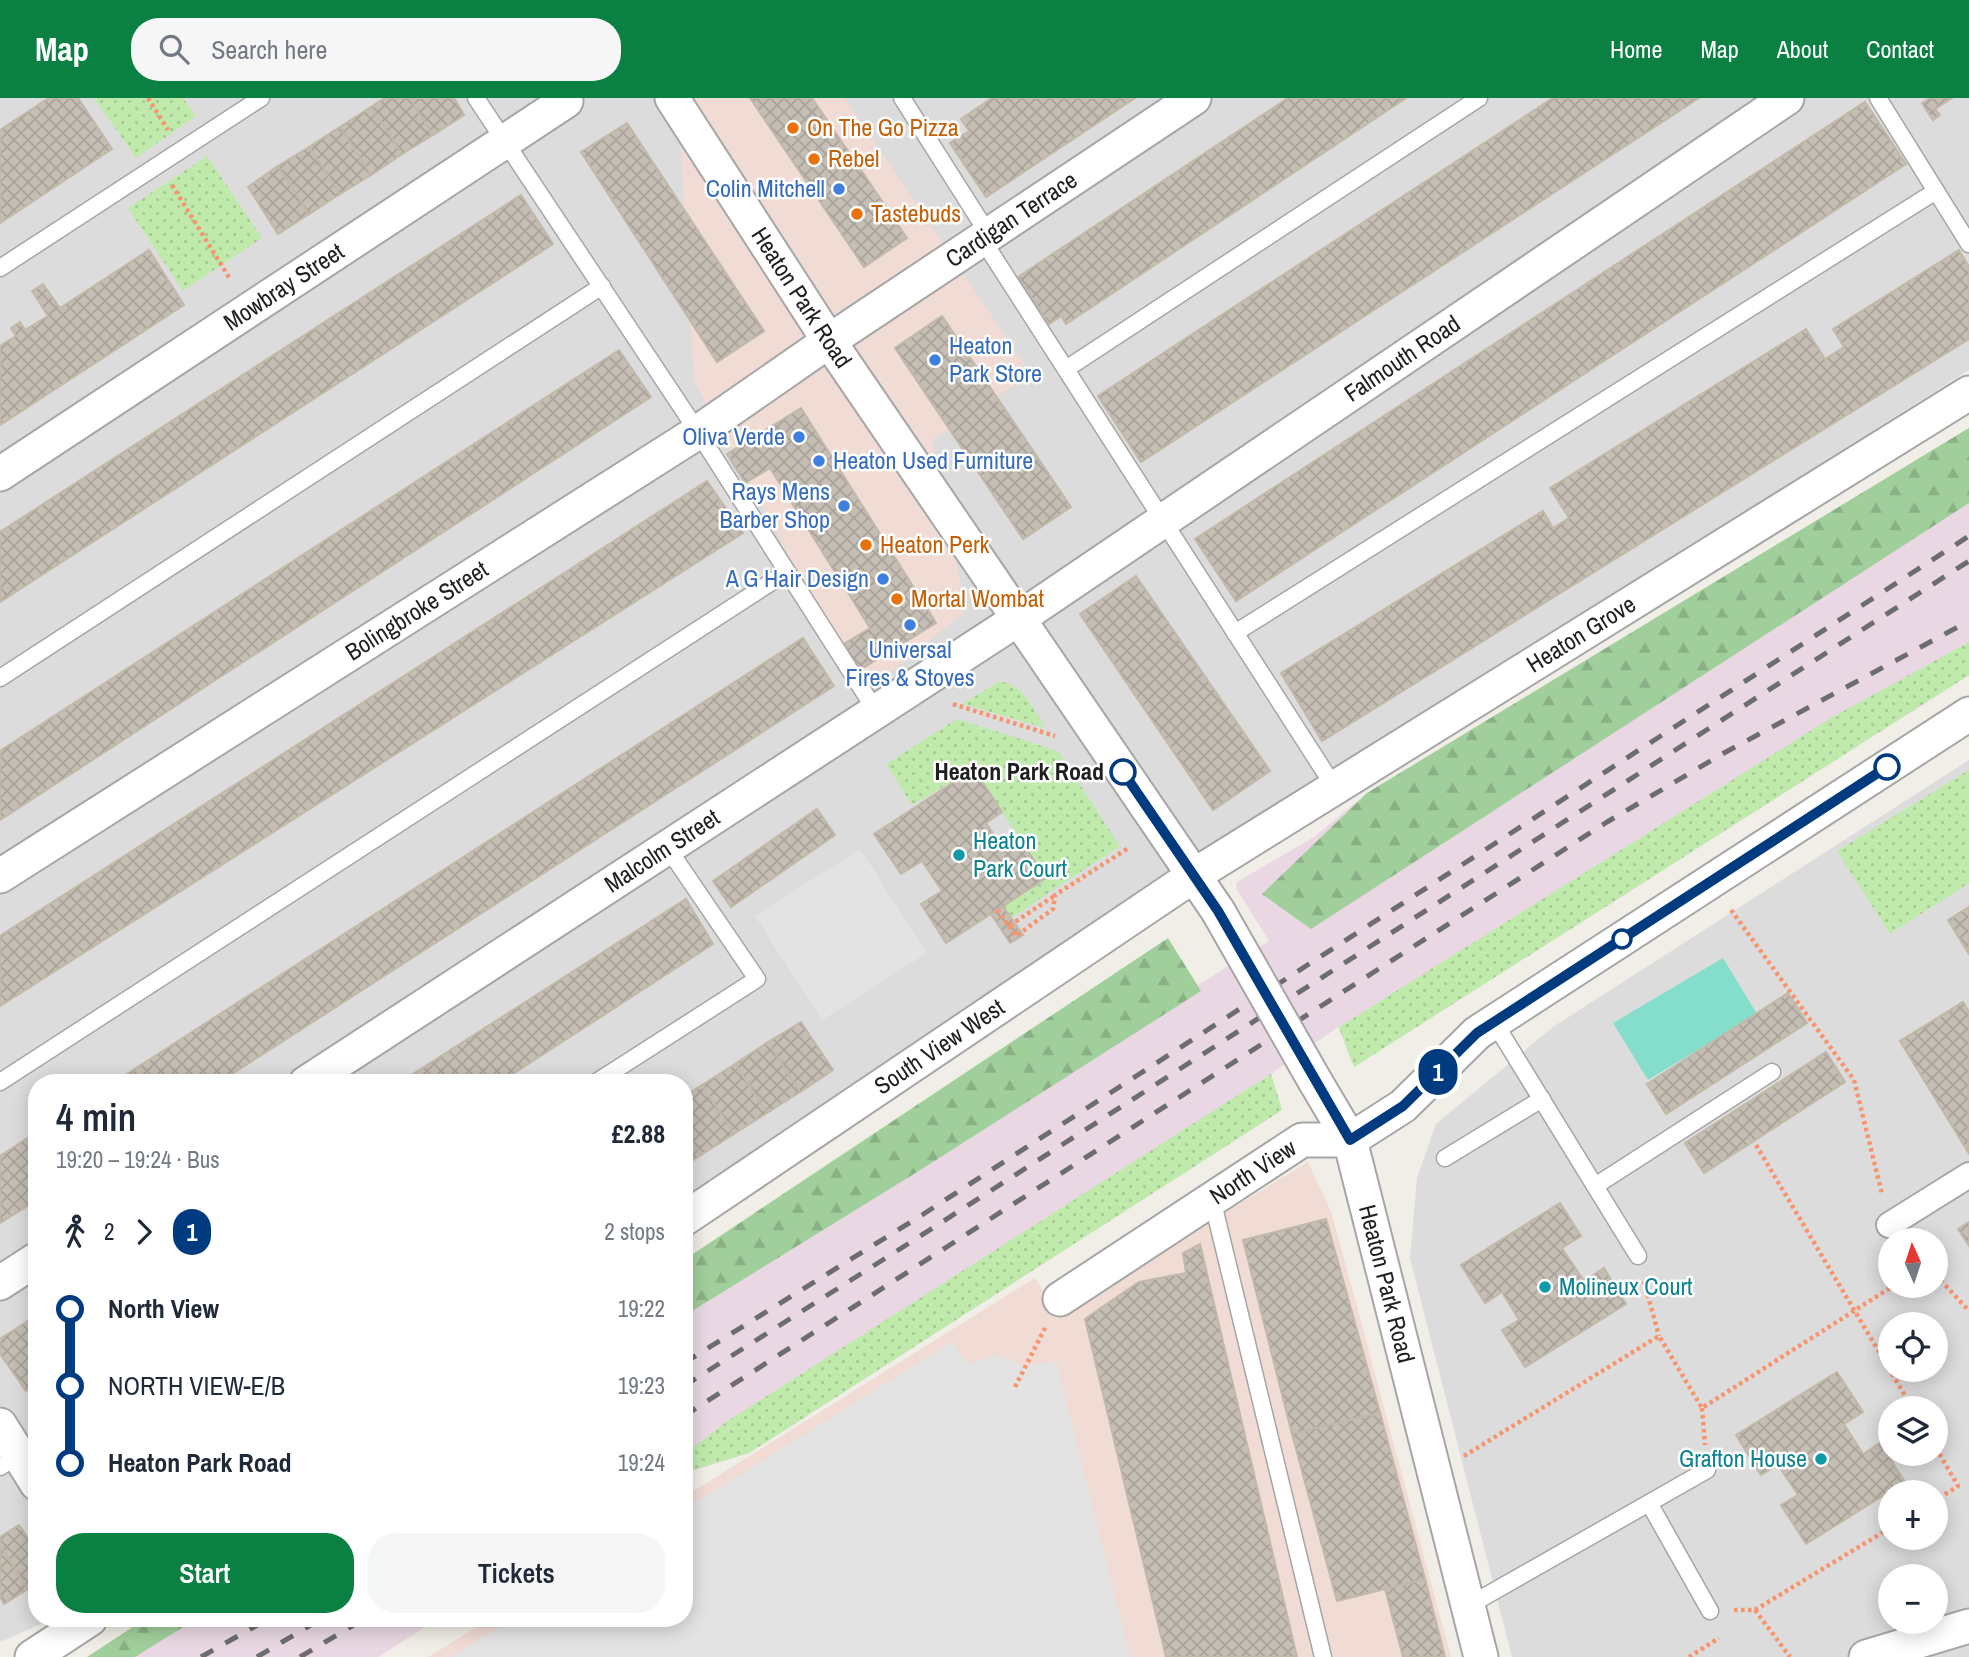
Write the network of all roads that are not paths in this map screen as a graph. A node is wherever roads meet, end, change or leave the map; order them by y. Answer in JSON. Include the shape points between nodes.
{"nodes":[{"id":1,"x":261,"y":98,"type":"edge"},
{"id":2,"x":476,"y":98,"type":"edge"},
{"id":3,"x":672,"y":98,"type":"edge"},
{"id":4,"x":902,"y":98,"type":"edge"},
{"id":5,"x":1194,"y":98,"type":"edge"},
{"id":6,"x":1479,"y":98,"type":"edge"},
{"id":7,"x":1787,"y":98,"type":"edge"},
{"id":8,"x":1878,"y":98,"type":"edge"},
{"id":9,"x":566,"y":100,"type":"dead end"},
{"id":10,"x":505,"y":141,"type":"junction"},
{"id":11,"x":1936,"y":191,"type":"junction"},
{"id":12,"x":985,"y":237,"type":"junction"},
{"id":13,"x":1969,"y":244,"type":"edge"},
{"id":14,"x":0,"y":268,"type":"edge"},
{"id":15,"x":602,"y":286,"type":"junction"},
{"id":16,"x":829,"y":341,"type":"junction"},
{"id":17,"x":1066,"y":369,"type":"junction"},
{"id":18,"x":1969,"y":393,"type":"edge"},
{"id":19,"x":698,"y":432,"type":"junction"},
{"id":20,"x":0,"y":474,"type":"edge"},
{"id":21,"x":1164,"y":520,"type":"junction"},
{"id":22,"x":788,"y":572,"type":"junction"},
{"id":23,"x":1018,"y":619,"type":"junction"},
{"id":24,"x":1235,"y":633,"type":"junction"},
{"id":25,"x":0,"y":678,"type":"edge"},
{"id":26,"x":876,"y":711,"type":"junction"},
{"id":27,"x":1969,"y":714,"type":"edge"},
{"id":28,"x":1335,"y":788,"type":"junction"},
{"id":29,"x":667,"y":848,"type":"junction"},
{"id":30,"x":0,"y":876,"type":"edge"},
{"id":31,"x":1193,"y":876,"type":"junction"},
{"id":32,"x":1494,"y":1022,"type":"junction"},
{"id":33,"x":1773,"y":1072,"type":"dead end"},
{"id":34,"x":320,"y":1074,"type":"edge"},
{"id":35,"x":609,"y":1074,"type":"edge"},
{"id":36,"x":0,"y":1082,"type":"edge"},
{"id":37,"x":1542,"y":1099,"type":"junction"},
{"id":38,"x":1350,"y":1140,"type":"junction"},
{"id":39,"x":1445,"y":1158,"type":"dead end"},
{"id":40,"x":1969,"y":1175,"type":"edge"},
{"id":41,"x":1595,"y":1186,"type":"junction"},
{"id":42,"x":1212,"y":1199,"type":"junction"},
{"id":43,"x":693,"y":1213,"type":"edge"},
{"id":44,"x":1889,"y":1225,"type":"road end"},
{"id":45,"x":1638,"y":1256,"type":"road end"},
{"id":46,"x":28,"y":1265,"type":"edge"},
{"id":47,"x":0,"y":1283,"type":"edge"},
{"id":48,"x":1060,"y":1299,"type":"road end"},
{"id":49,"x":0,"y":1425,"type":"edge"},
{"id":50,"x":18,"y":1455,"type":"edge"},
{"id":51,"x":28,"y":1470,"type":"edge"},
{"id":52,"x":1707,"y":1470,"type":"road end"},
{"id":53,"x":1649,"y":1503,"type":"junction"},
{"id":54,"x":1468,"y":1605,"type":"junction"},
{"id":55,"x":1710,"y":1611,"type":"road end"},
{"id":56,"x":1969,"y":1626,"type":"edge"},
{"id":57,"x":78,"y":1627,"type":"edge"},
{"id":58,"x":32,"y":1657,"type":"edge"},
{"id":59,"x":1322,"y":1657,"type":"edge"},
{"id":60,"x":1481,"y":1657,"type":"edge"},
{"id":61,"x":1866,"y":1657,"type":"edge"}],
"edges":[{"from":1,"to":14,"type":"lane"},
{"from":2,"to":10,"type":"lane"},
{"from":3,"to":16,"type":"street","name":"Heaton Park Road"},
{"from":4,"to":12,"type":"lane"},
{"from":5,"to":12,"type":"street","name":"Cardigan Terrace"},
{"from":6,"to":17,"type":"lane"},
{"from":7,"to":21,"type":"street","name":"Falmouth Road"},
{"from":8,"to":11,"type":"lane"},
{"from":9,"to":10,"type":"street","name":"Mowbray Street"},
{"from":10,"to":15,"type":"lane"},
{"from":10,"to":20,"type":"street","name":"Mowbray Street"},
{"from":11,"to":13,"type":"lane"},
{"from":11,"to":24,"type":"lane"},
{"from":12,"to":16,"type":"street","name":"Cardigan Terrace"},
{"from":12,"to":17,"type":"lane"},
{"from":15,"to":19,"type":"lane"},
{"from":15,"to":25,"type":"lane"},
{"from":16,"to":19,"type":"street","name":"Bolingbroke Street"},
{"from":16,"to":23,"type":"street","name":"Heaton Park Road"},
{"from":17,"to":21,"type":"lane"},
{"from":18,"to":28,"type":"street","name":"Heaton Grove"},
{"from":19,"to":22,"type":"lane"},
{"from":19,"to":30,"type":"street","name":"Bolingbroke Street"},
{"from":21,"to":23,"type":"street","name":"Falmouth Road"},
{"from":21,"to":24,"type":"lane"},
{"from":22,"to":26,"type":"lane"},
{"from":22,"to":36,"type":"lane"},
{"from":23,"to":26,"type":"street","name":"Malcolm Street"},
{"from":23,"to":31,"type":"street","name":"Heaton Park Road"},
{"from":24,"to":28,"type":"lane"},
{"from":26,"to":29,"type":"street","name":"Malcolm Street"},
{"from":27,"to":32,"type":"street"},
{"from":28,"to":31,"type":"street","name":"Heaton Grove"},
{"from":29,"to":34,"type":"street","name":"Malcolm Street"},
{"from":29,"to":35,"type":"lane","via":[[757,979]]},
{"from":31,"to":38,"type":"street","name":"Heaton Park Road","bridge":true,"via":[[1218,911]]},
{"from":31,"to":43,"type":"street","name":"South View West"},
{"from":32,"to":37,"type":"lane"},
{"from":32,"to":38,"type":"street","via":[[1403,1106]]},
{"from":33,"to":41,"type":"lane"},
{"from":37,"to":39,"type":"lane"},
{"from":37,"to":41,"type":"lane"},
{"from":38,"to":42,"type":"street","name":"North View","via":[[1302,1140]]},
{"from":38,"to":54,"type":"street","name":"Heaton Park Road"},
{"from":40,"to":44,"type":"street"},
{"from":41,"to":45,"type":"lane"},
{"from":42,"to":48,"type":"street","name":"North View"},
{"from":42,"to":59,"type":"lane"},
{"from":46,"to":47,"type":"street"},
{"from":49,"to":50,"type":"street"},
{"from":50,"to":51,"type":"street"},
{"from":52,"to":53,"type":"lane"},
{"from":53,"to":54,"type":"lane"},
{"from":53,"to":55,"type":"lane"},
{"from":54,"to":60,"type":"street","name":"Heaton Park Road"},
{"from":56,"to":61,"type":"street"},
{"from":57,"to":58,"type":"street"}]}
